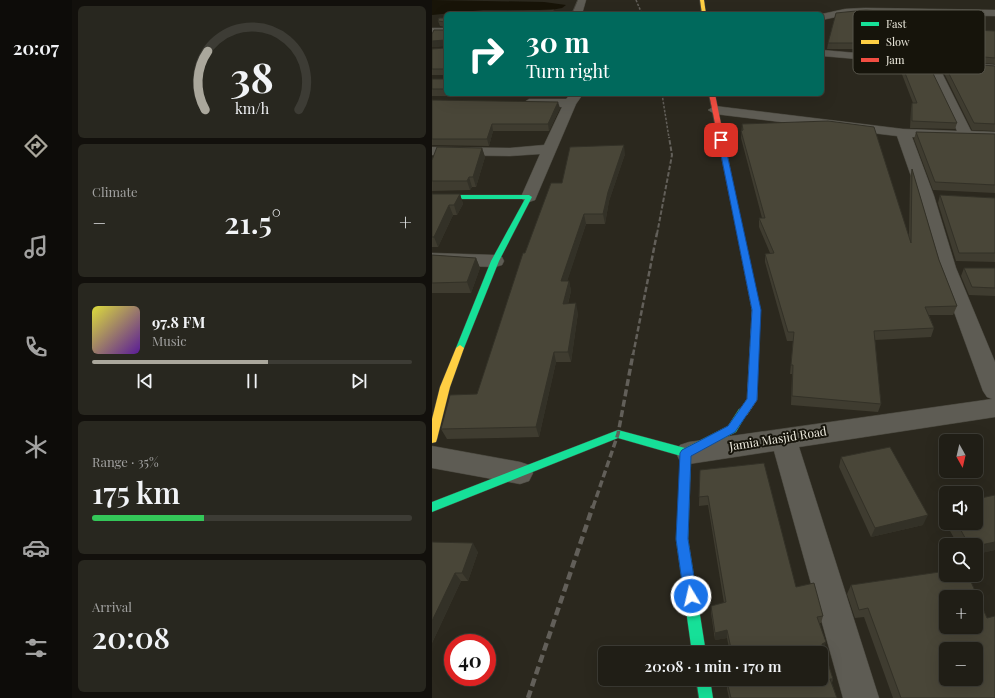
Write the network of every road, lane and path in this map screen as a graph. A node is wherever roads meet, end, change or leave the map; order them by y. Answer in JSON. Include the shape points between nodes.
{"nodes":[{"id":1,"x":582,"y":0,"type":"edge"},
{"id":2,"x":702,"y":0,"type":"edge"},
{"id":3,"x":578,"y":12,"type":"edge"},
{"id":4,"x":704,"y":12,"type":"edge"},
{"id":5,"x":853,"y":12,"type":"edge"},
{"id":6,"x":995,"y":13,"type":"edge"},
{"id":7,"x":985,"y":15,"type":"edge"},
{"id":8,"x":824,"y":17,"type":"edge"},
{"id":9,"x":824,"y":22,"type":"edge"},
{"id":10,"x":845,"y":23,"type":"edge"},
{"id":11,"x":432,"y":31,"type":"edge"},
{"id":12,"x":444,"y":31,"type":"edge"},
{"id":13,"x":824,"y":53,"type":"edge"},
{"id":14,"x":853,"y":56,"type":"edge"},
{"id":15,"x":985,"y":67,"type":"edge"},
{"id":16,"x":995,"y":68,"type":"edge"},
{"id":17,"x":937,"y":74,"type":"edge"},
{"id":18,"x":712,"y":96,"type":"edge"},
{"id":19,"x":574,"y":99,"type":"edge"},
{"id":20,"x":516,"y":103,"type":"edge"},
{"id":21,"x":715,"y":110,"type":"junction"},
{"id":22,"x":903,"y":133,"type":"junction"},
{"id":23,"x":966,"y":136,"type":"junction"},
{"id":24,"x":995,"y":136,"type":"edge"},
{"id":25,"x":550,"y":148,"type":"junction"},
{"id":26,"x":432,"y":151,"type":"edge"},
{"id":27,"x":432,"y":197,"type":"edge"},
{"id":28,"x":529,"y":197,"type":"junction"},
{"id":29,"x":432,"y":259,"type":"edge"},
{"id":30,"x":494,"y":261,"type":"junction"},
{"id":31,"x":947,"y":268,"type":"junction"},
{"id":32,"x":968,"y":268,"type":"edge"},
{"id":33,"x":995,"y":390,"type":"edge"},
{"id":34,"x":995,"y":408,"type":"edge"},
{"id":35,"x":783,"y":438,"type":"junction"},
{"id":36,"x":432,"y":439,"type":"edge"},
{"id":37,"x":686,"y":453,"type":"junction"},
{"id":38,"x":432,"y":457,"type":"edge"},
{"id":39,"x":520,"y":473,"type":"junction"},
{"id":40,"x":432,"y":507,"type":"edge"},
{"id":41,"x":699,"y":646,"type":"edge"},
{"id":42,"x":704,"y":686,"type":"edge"},
{"id":43,"x":706,"y":698,"type":"edge"},
{"id":44,"x":861,"y":698,"type":"edge"}],
"edges":[{"from":1,"to":3,"type":"street"},
{"from":2,"to":4,"type":"street"},
{"from":5,"to":8,"type":"street"},
{"from":6,"to":7,"type":"street"},
{"from":9,"to":10,"type":"street"},
{"from":11,"to":12,"type":"street"},
{"from":13,"to":14,"type":"street"},
{"from":15,"to":16,"type":"street"},
{"from":17,"to":23,"type":"street"},
{"from":18,"to":21,"type":"street"},
{"from":19,"to":20,"type":"street"},
{"from":19,"to":25,"type":"street"},
{"from":21,"to":22,"type":"street"},
{"from":21,"to":37,"type":"street","via":[[756,310],[752,400],[732,429]]},
{"from":22,"to":23,"type":"street"},
{"from":22,"to":31,"type":"street","via":[[934,196]]},
{"from":23,"to":24,"type":"street"},
{"from":25,"to":26,"type":"street","via":[[510,152]]},
{"from":25,"to":28,"type":"street"},
{"from":27,"to":28,"type":"street"},
{"from":28,"to":30,"type":"street"},
{"from":29,"to":30,"type":"street"},
{"from":30,"to":36,"type":"street","via":[[445,387]]},
{"from":31,"to":32,"type":"street"},
{"from":31,"to":33,"type":"street"},
{"from":34,"to":35,"type":"street","name":"Jamia Masjid Road"},
{"from":35,"to":37,"type":"street","name":"Jamia Masjid Road"},
{"from":35,"to":44,"type":"street"},
{"from":37,"to":39,"type":"street","name":"Jamia Masjid Road","via":[[618,434]]},
{"from":37,"to":41,"type":"street","via":[[682,539]]},
{"from":38,"to":39,"type":"street"},
{"from":39,"to":40,"type":"street","name":"Jamia Masjid Road"},
{"from":42,"to":43,"type":"street"}]}
